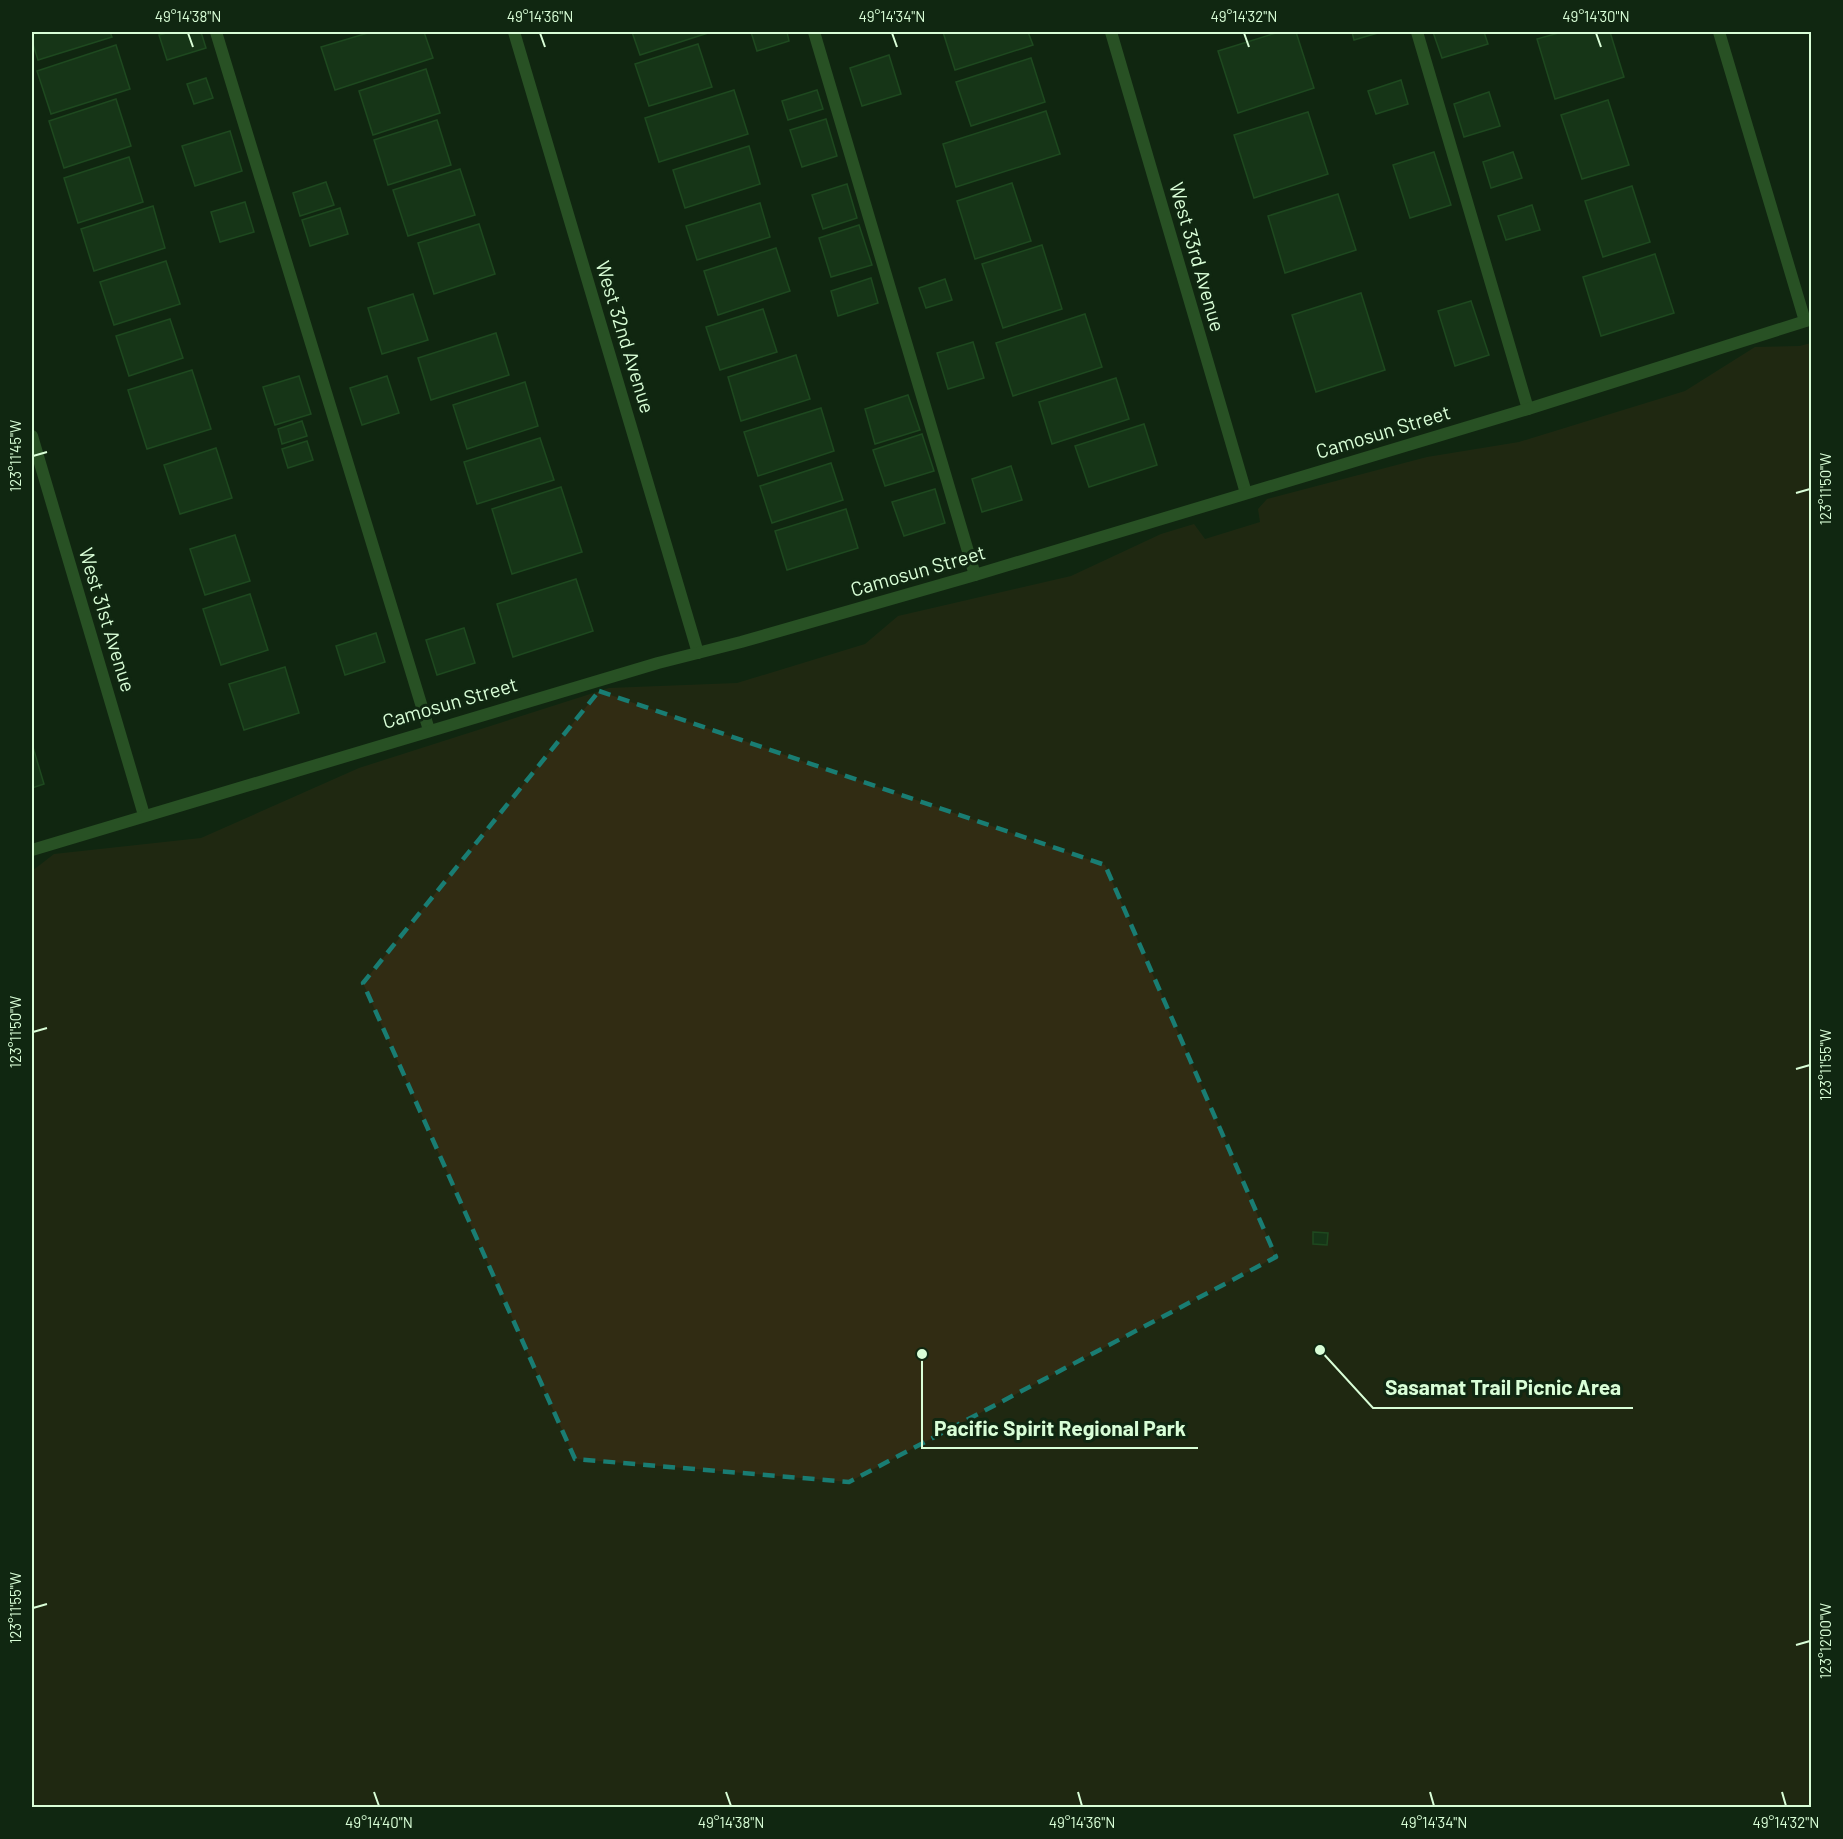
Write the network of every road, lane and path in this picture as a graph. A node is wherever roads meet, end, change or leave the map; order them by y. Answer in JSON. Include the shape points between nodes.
{"nodes":[{"id":1,"x":216,"y":32,"type":"edge"},
{"id":2,"x":513,"y":32,"type":"edge"},
{"id":3,"x":814,"y":32,"type":"edge"},
{"id":4,"x":1111,"y":32,"type":"edge"},
{"id":5,"x":1417,"y":32,"type":"edge"},
{"id":6,"x":1719,"y":32,"type":"edge"},
{"id":7,"x":1808,"y":320,"type":"edge"},
{"id":8,"x":1528,"y":409,"type":"junction"},
{"id":9,"x":32,"y":436,"type":"edge"},
{"id":10,"x":1246,"y":493,"type":"junction"},
{"id":11,"x":975,"y":575,"type":"junction"},
{"id":12,"x":698,"y":653,"type":"junction"},
{"id":13,"x":429,"y":730,"type":"junction"},
{"id":14,"x":144,"y":815,"type":"junction"},
{"id":15,"x":32,"y":850,"type":"edge"}],
"edges":[{"from":1,"to":13,"type":"street"},
{"from":2,"to":12,"type":"street","name":"West 32nd Avenue"},
{"from":3,"to":11,"type":"street"},
{"from":4,"to":10,"type":"street","name":"West 33rd Avenue"},
{"from":5,"to":8,"type":"street"},
{"from":6,"to":7,"type":"street"},
{"from":7,"to":8,"type":"street","name":"Camosun Street"},
{"from":8,"to":10,"type":"street","name":"Camosun Street"},
{"from":9,"to":14,"type":"street","name":"West 31st Avenue"},
{"from":10,"to":11,"type":"street","name":"Camosun Street"},
{"from":11,"to":12,"type":"street","name":"Camosun Street"},
{"from":12,"to":13,"type":"street","name":"Camosun Street"},
{"from":13,"to":14,"type":"street","name":"Camosun Street"},
{"from":14,"to":15,"type":"street","name":"Camosun Street"}]}
